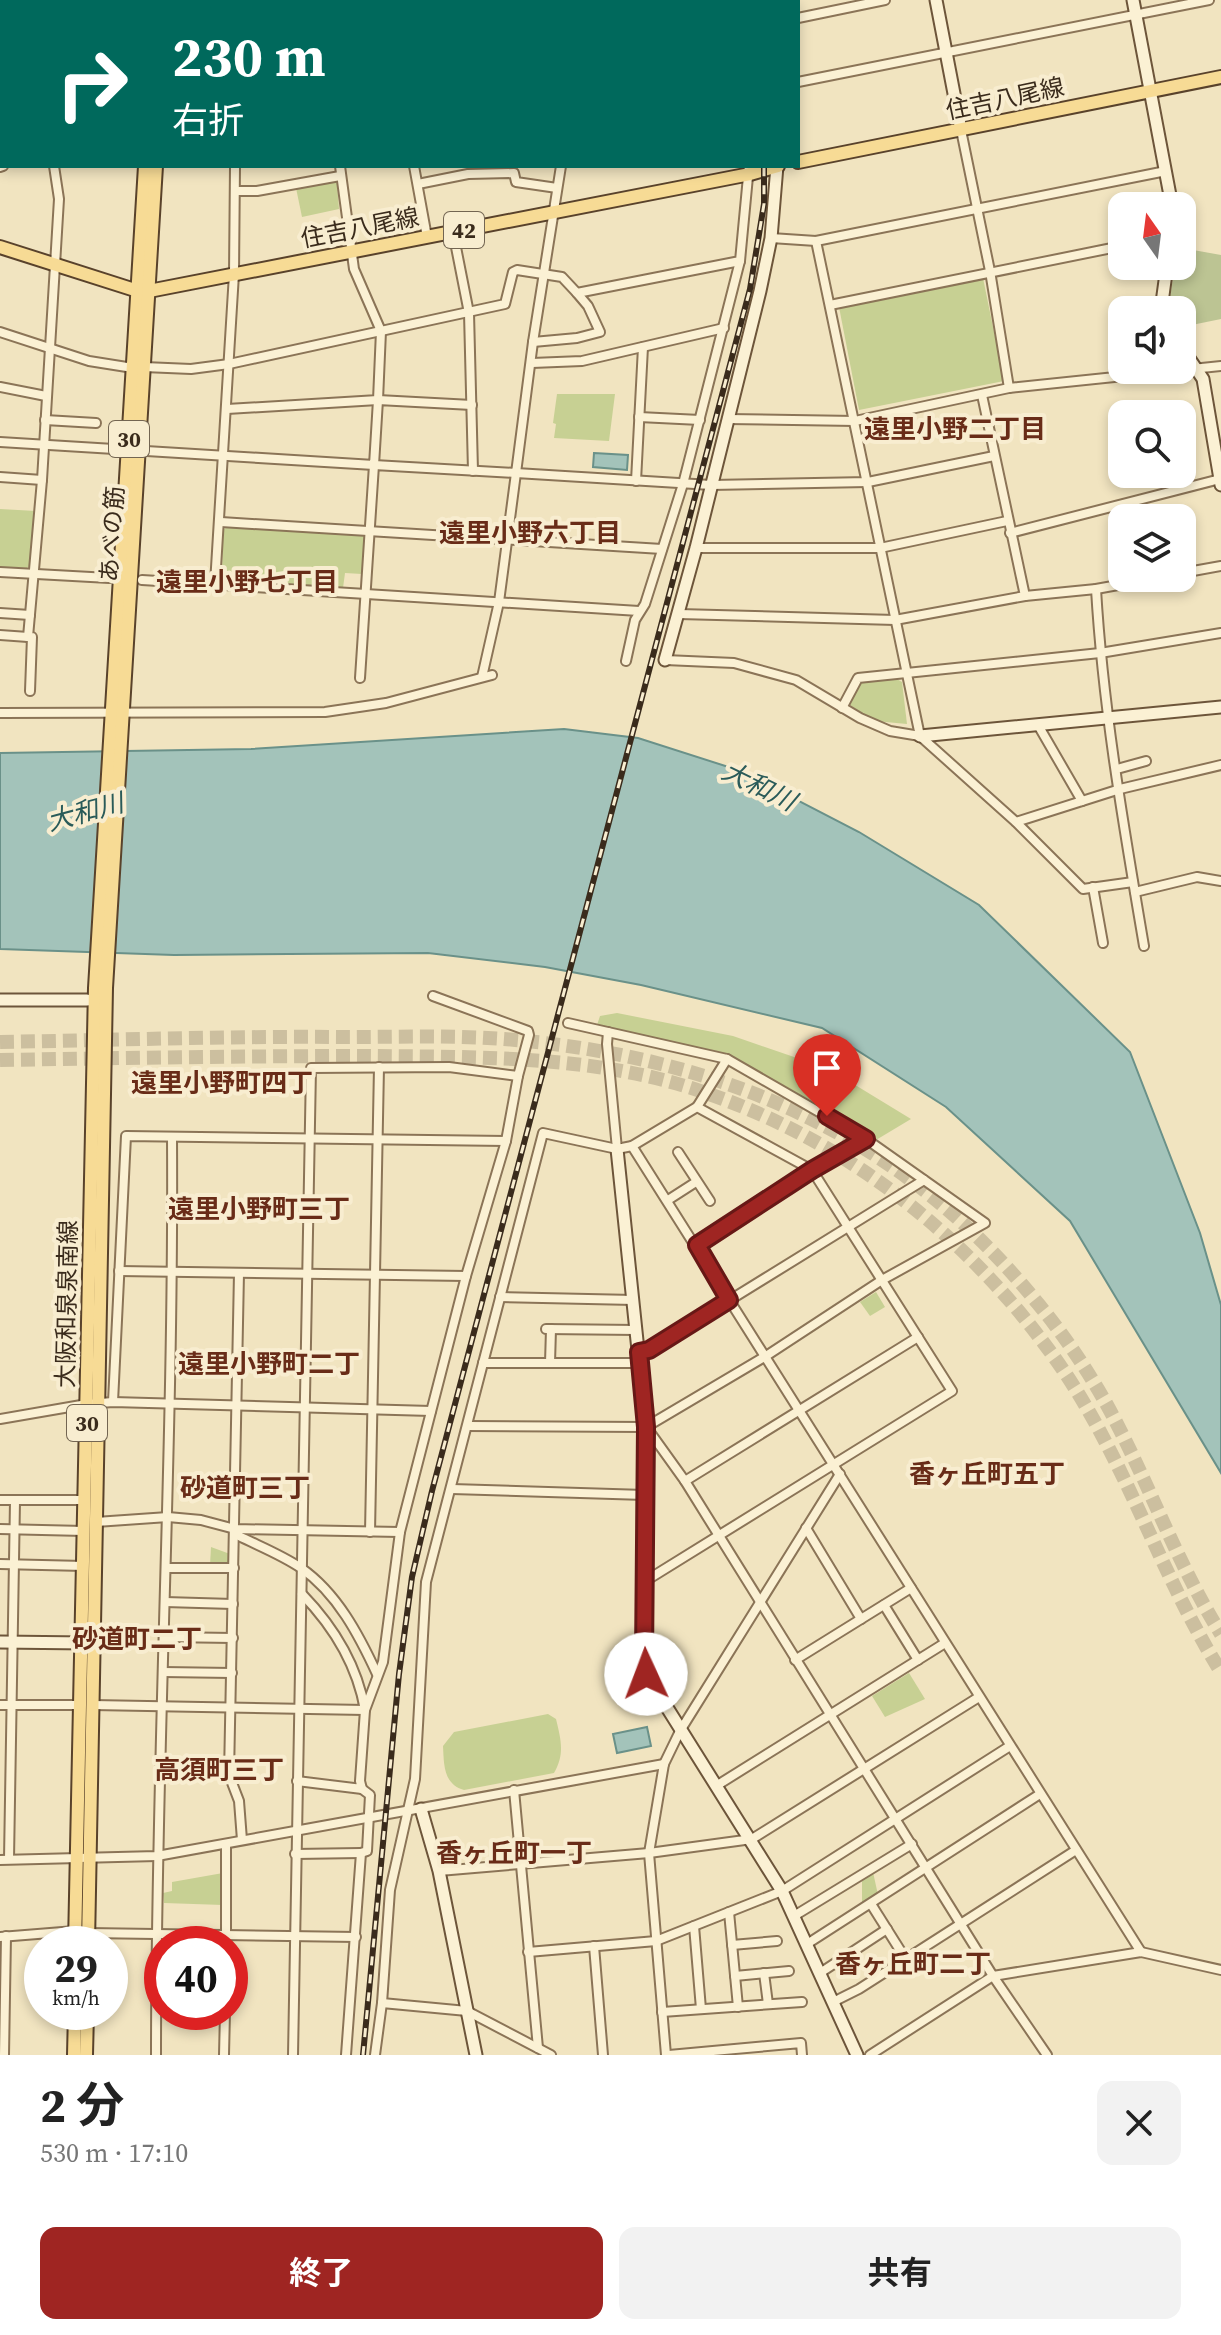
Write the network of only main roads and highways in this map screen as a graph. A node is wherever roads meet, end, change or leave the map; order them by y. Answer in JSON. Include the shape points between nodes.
{"nodes":[{"id":1,"x":1221,"y":77,"type":"edge"},
{"id":2,"x":800,"y":162,"type":"edge"},
{"id":3,"x":145,"y":168,"type":"edge"},
{"id":4,"x":156,"y":168,"type":"edge"},
{"id":5,"x":750,"y":170,"type":"edge"},
{"id":6,"x":0,"y":247,"type":"edge"},
{"id":7,"x":143,"y":291,"type":"junction"},
{"id":8,"x":118,"y":719,"type":"joint"},
{"id":9,"x":92,"y":1403,"type":"junction"},
{"id":10,"x":88,"y":1643,"type":"junction"},
{"id":11,"x":82,"y":1926,"type":"edge"},
{"id":12,"x":75,"y":2030,"type":"edge"},
{"id":13,"x":87,"y":2030,"type":"edge"},
{"id":14,"x":74,"y":2055,"type":"edge"},
{"id":15,"x":86,"y":2055,"type":"edge"}],
"edges":[{"from":1,"to":2,"type":"main road","name":"住吉八尾線"},
{"from":3,"to":7,"type":"main road","name":"あべの筋","number":"30"},
{"from":4,"to":7,"type":"main road","name":"あべの筋","number":"30"},
{"from":5,"to":7,"type":"main road","name":"住吉八尾線","number":"42"},
{"from":6,"to":7,"type":"main road","name":"住吉八尾線","number":"42"},
{"from":7,"to":8,"type":"main road","name":"あべの筋","number":"30"},
{"from":8,"to":9,"type":"main road","name":"大阪和泉泉南線","number":"30","via":[[98,995]]},
{"from":9,"to":10,"type":"main road","name":"大阪和泉泉南線","number":"30","via":[[96,1522]]},
{"from":9,"to":10,"type":"main road","name":"大阪和泉泉南線","number":"30","via":[[84,1531]]},
{"from":10,"to":11,"type":"main road","name":"大阪和泉泉南線","number":"30"},
{"from":12,"to":14,"type":"main road"},
{"from":13,"to":15,"type":"main road"}]}
